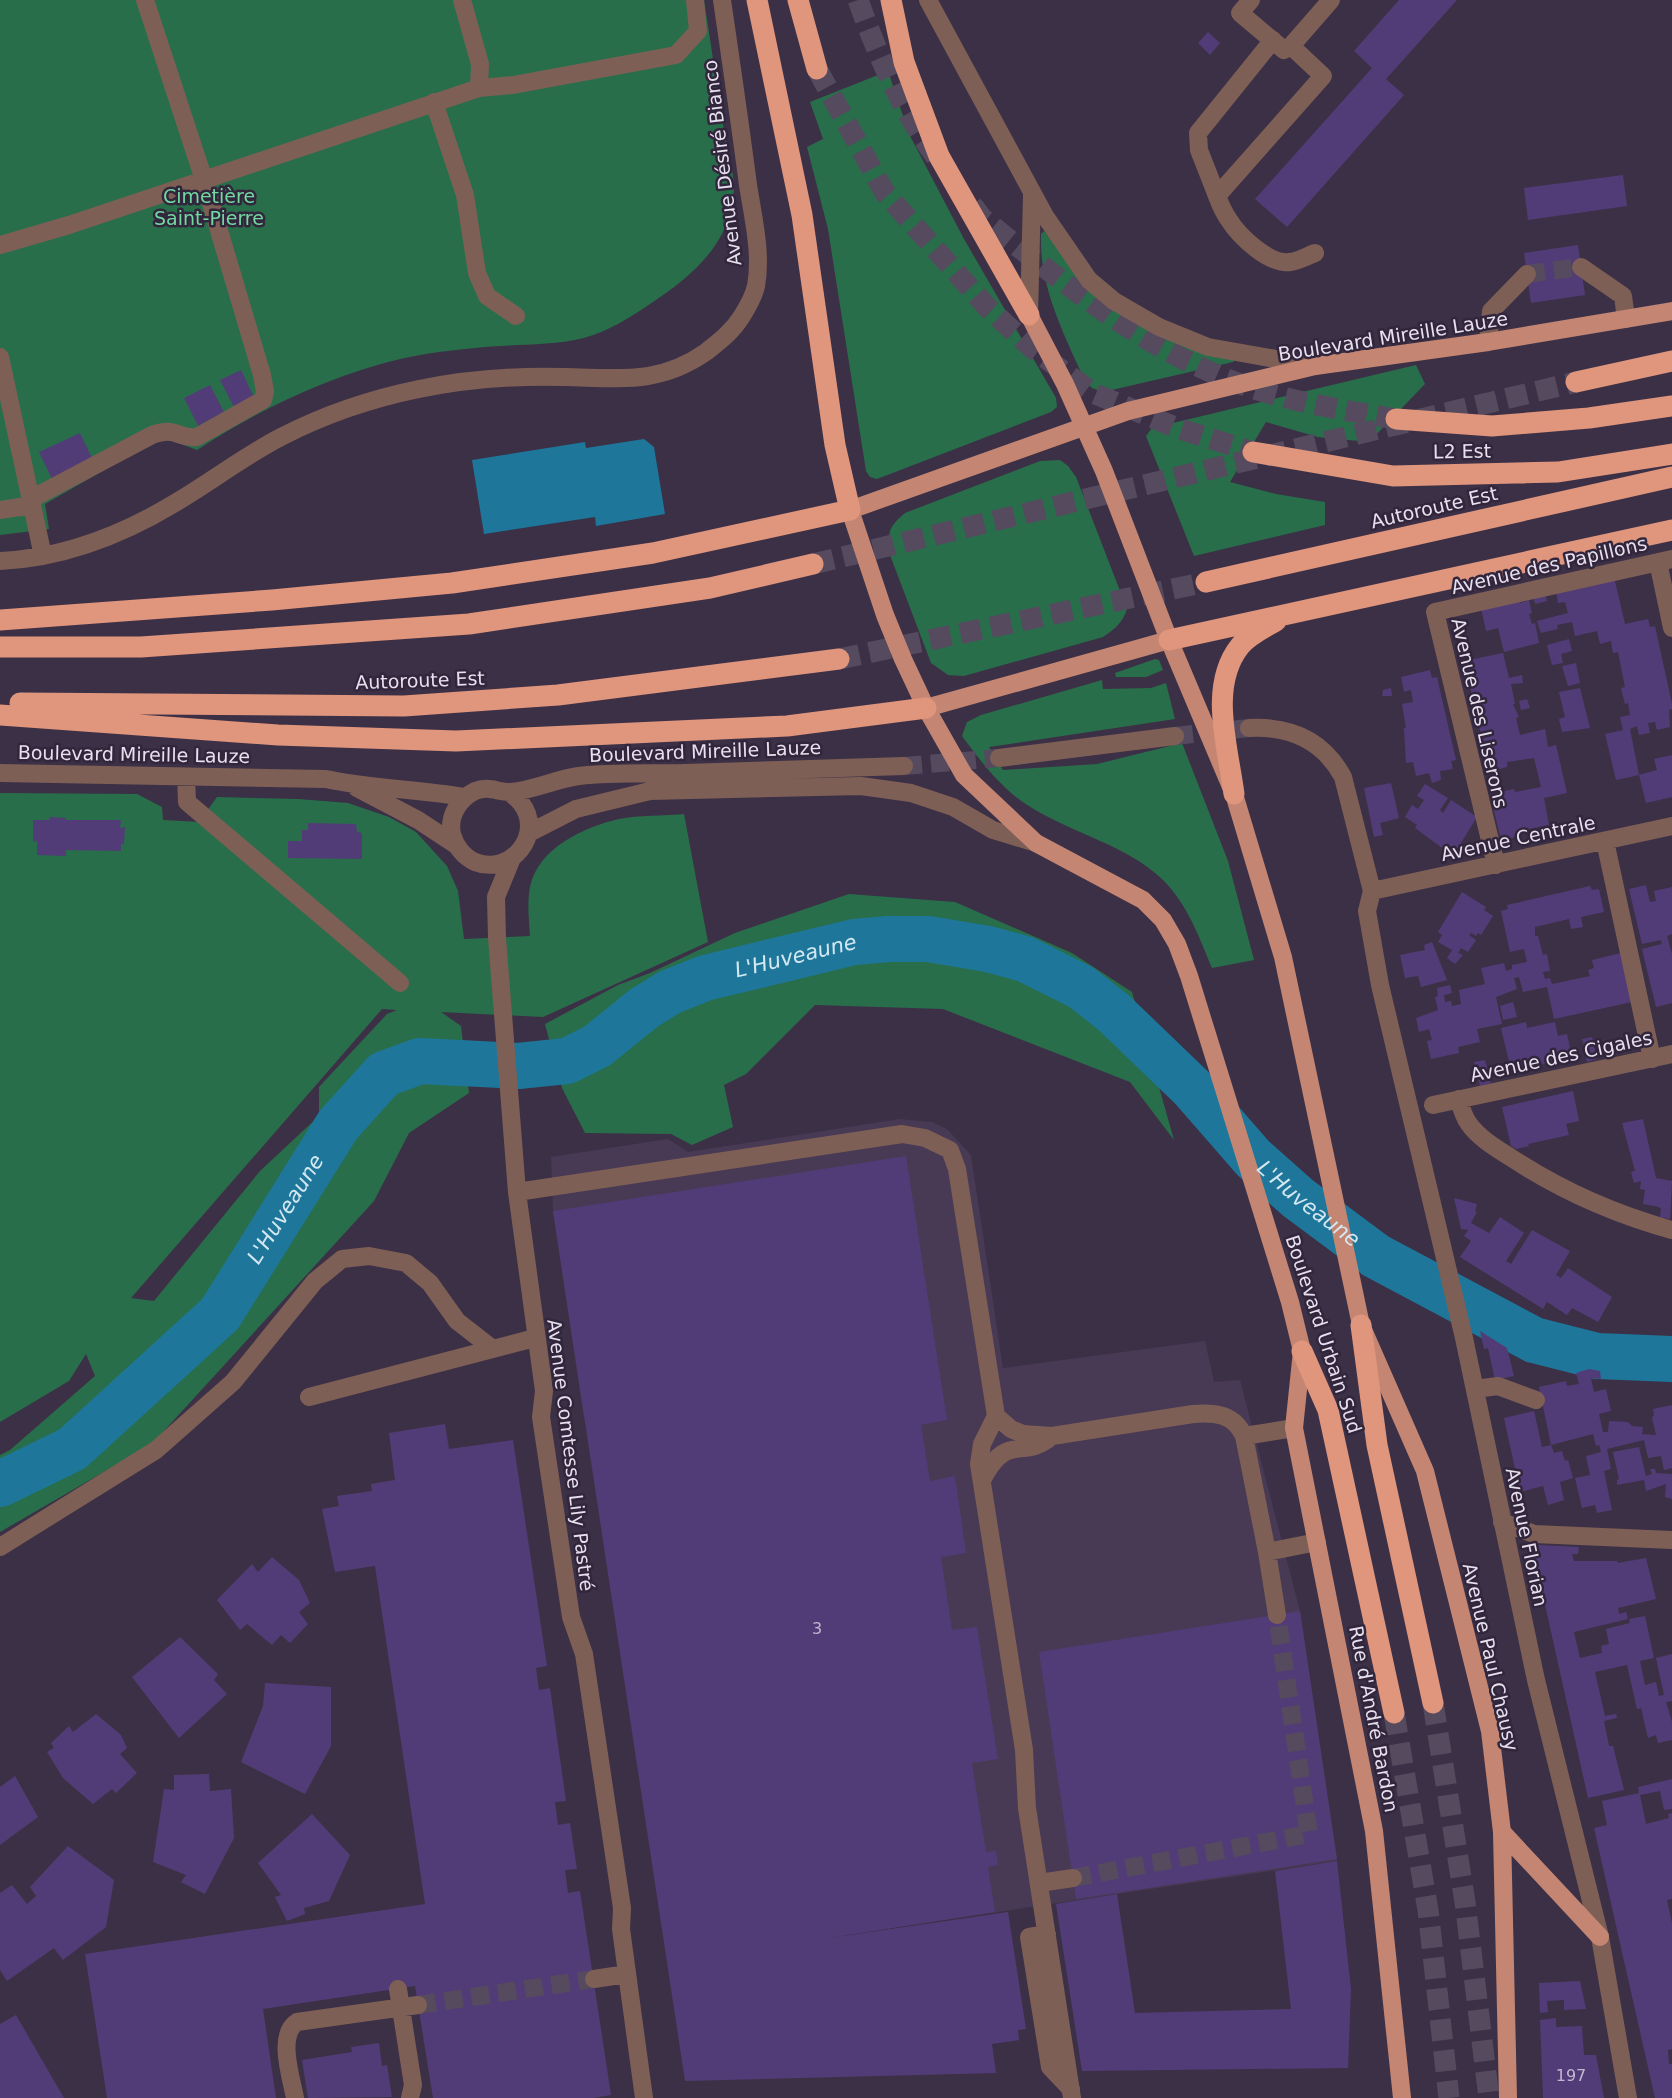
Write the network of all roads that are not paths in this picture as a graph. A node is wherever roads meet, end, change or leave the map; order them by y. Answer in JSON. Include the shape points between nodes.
{"nodes":[{"id":1,"x":145,"y":0,"type":"edge"},
{"id":2,"x":463,"y":0,"type":"edge"},
{"id":3,"x":695,"y":0,"type":"edge"},
{"id":4,"x":722,"y":0,"type":"edge"},
{"id":5,"x":757,"y":0,"type":"edge"},
{"id":6,"x":799,"y":0,"type":"edge"},
{"id":7,"x":891,"y":0,"type":"edge"},
{"id":8,"x":928,"y":0,"type":"edge"},
{"id":9,"x":1251,"y":0,"type":"edge"},
{"id":10,"x":1331,"y":0,"type":"edge"},
{"id":11,"x":1273,"y":40,"type":"junction"},
{"id":12,"x":1291,"y":46,"type":"junction"},
{"id":13,"x":817,"y":69,"type":"tunnel mouth"},
{"id":14,"x":479,"y":88,"type":"junction"},
{"id":15,"x":434,"y":102,"type":"junction"},
{"id":16,"x":204,"y":180,"type":"junction"},
{"id":17,"x":1032,"y":192,"type":"junction"},
{"id":18,"x":1217,"y":195,"type":"junction"},
{"id":19,"x":0,"y":245,"type":"edge"},
{"id":20,"x":1315,"y":253,"type":"dead end"},
{"id":21,"x":1581,"y":267,"type":"tunnel mouth"},
{"id":22,"x":1527,"y":274,"type":"tunnel mouth"},
{"id":23,"x":1672,"y":312,"type":"edge"},
{"id":24,"x":1029,"y":314,"type":"junction"},
{"id":25,"x":516,"y":316,"type":"dead end"},
{"id":26,"x":1626,"y":319,"type":"junction"},
{"id":27,"x":1488,"y":342,"type":"junction"},
{"id":28,"x":0,"y":357,"type":"edge"},
{"id":29,"x":1672,"y":361,"type":"edge"},
{"id":30,"x":1315,"y":366,"type":"junction"},
{"id":31,"x":1576,"y":382,"type":"tunnel mouth"},
{"id":32,"x":1672,"y":406,"type":"edge"},
{"id":33,"x":1396,"y":419,"type":"tunnel mouth"},
{"id":34,"x":1085,"y":428,"type":"junction"},
{"id":35,"x":1254,"y":452,"type":"tunnel mouth"},
{"id":36,"x":1672,"y":454,"type":"edge"},
{"id":37,"x":1672,"y":477,"type":"edge"},
{"id":38,"x":32,"y":502,"type":"junction"},
{"id":39,"x":0,"y":510,"type":"edge"},
{"id":40,"x":850,"y":510,"type":"junction"},
{"id":41,"x":1672,"y":530,"type":"edge"},
{"id":42,"x":43,"y":556,"type":"junction"},
{"id":43,"x":1665,"y":560,"type":"edge"},
{"id":44,"x":0,"y":561,"type":"edge"},
{"id":45,"x":813,"y":564,"type":"tunnel mouth"},
{"id":46,"x":1206,"y":582,"type":"tunnel mouth"},
{"id":47,"x":1295,"y":611,"type":"junction"},
{"id":48,"x":1435,"y":612,"type":"joint"},
{"id":49,"x":0,"y":620,"type":"edge"},
{"id":50,"x":1672,"y":628,"type":"edge"},
{"id":51,"x":1169,"y":640,"type":"junction"},
{"id":52,"x":0,"y":646,"type":"edge"},
{"id":53,"x":839,"y":659,"type":"tunnel mouth"},
{"id":54,"x":0,"y":703,"type":"edge"},
{"id":55,"x":926,"y":708,"type":"junction"},
{"id":56,"x":0,"y":715,"type":"edge"},
{"id":57,"x":1250,"y":728,"type":"tunnel mouth"},
{"id":58,"x":1175,"y":736,"type":"tunnel mouth"},
{"id":59,"x":999,"y":758,"type":"tunnel mouth"},
{"id":60,"x":904,"y":766,"type":"tunnel mouth"},
{"id":61,"x":0,"y":773,"type":"edge"},
{"id":62,"x":186,"y":777,"type":"junction"},
{"id":63,"x":351,"y":784,"type":"junction"},
{"id":64,"x":509,"y":792,"type":"junction"},
{"id":65,"x":1234,"y":794,"type":"junction"},
{"id":66,"x":464,"y":797,"type":"junction"},
{"id":67,"x":1672,"y":826,"type":"edge"},
{"id":68,"x":529,"y":833,"type":"junction"},
{"id":69,"x":1605,"y":841,"type":"junction"},
{"id":70,"x":1036,"y":843,"type":"junction"},
{"id":71,"x":456,"y":845,"type":"junction"},
{"id":72,"x":512,"y":858,"type":"junction"},
{"id":73,"x":477,"y":862,"type":"junction"},
{"id":74,"x":1496,"y":864,"type":"junction"},
{"id":75,"x":1372,"y":891,"type":"junction"},
{"id":76,"x":496,"y":897,"type":"junction"},
{"id":77,"x":400,"y":983,"type":"dead end"},
{"id":78,"x":1672,"y":1054,"type":"edge"},
{"id":79,"x":1652,"y":1059,"type":"junction"},
{"id":80,"x":1459,"y":1099,"type":"junction"},
{"id":81,"x":1433,"y":1105,"type":"dead end"},
{"id":82,"x":517,"y":1192,"type":"junction"},
{"id":83,"x":1672,"y":1230,"type":"edge"},
{"id":84,"x":1361,"y":1325,"type":"junction"},
{"id":85,"x":535,"y":1338,"type":"junction"},
{"id":86,"x":493,"y":1349,"type":"junction"},
{"id":87,"x":1302,"y":1351,"type":"junction"},
{"id":88,"x":1475,"y":1389,"type":"junction"},
{"id":89,"x":309,"y":1397,"type":"dead end"},
{"id":90,"x":1536,"y":1400,"type":"dead end"},
{"id":91,"x":996,"y":1416,"type":"junction"},
{"id":92,"x":1294,"y":1428,"type":"junction"},
{"id":93,"x":1052,"y":1436,"type":"junction"},
{"id":94,"x":1244,"y":1436,"type":"junction"},
{"id":95,"x":982,"y":1480,"type":"junction"},
{"id":96,"x":1502,"y":1522,"type":"junction"},
{"id":97,"x":1672,"y":1540,"type":"edge"},
{"id":98,"x":1317,"y":1542,"type":"junction"},
{"id":99,"x":0,"y":1547,"type":"edge"},
{"id":100,"x":1267,"y":1552,"type":"junction"},
{"id":101,"x":1277,"y":1615,"type":"tunnel mouth"},
{"id":102,"x":1433,"y":1703,"type":"tunnel mouth"},
{"id":103,"x":1394,"y":1713,"type":"tunnel mouth"},
{"id":104,"x":1502,"y":1832,"type":"junction"},
{"id":105,"x":1073,"y":1878,"type":"tunnel mouth"},
{"id":106,"x":1039,"y":1883,"type":"junction"},
{"id":107,"x":1600,"y":1937,"type":"junction"},
{"id":108,"x":627,"y":1974,"type":"junction"},
{"id":109,"x":594,"y":1979,"type":"tunnel mouth"},
{"id":110,"x":398,"y":1989,"type":"dead end"},
{"id":111,"x":410,"y":2006,"type":"junction"},
{"id":112,"x":1071,"y":2093,"type":"edge"},
{"id":113,"x":295,"y":2098,"type":"edge"},
{"id":114,"x":410,"y":2098,"type":"edge"},
{"id":115,"x":644,"y":2098,"type":"edge"},
{"id":116,"x":1402,"y":2098,"type":"edge"},
{"id":117,"x":1508,"y":2098,"type":"edge"},
{"id":118,"x":1628,"y":2098,"type":"edge"}],
"edges":[{"from":1,"to":16,"type":"street"},
{"from":2,"to":14,"type":"street","via":[[480,64]]},
{"from":3,"to":14,"type":"street","via":[[698,31],[676,55]]},
{"from":4,"to":42,"type":"street","name":"Avenue Désiré Bianco","via":[[757,245],[756,287],[726,337],[688,364],[654,376],[616,380],[499,376],[415,388],[348,408],[280,437],[132,527]]},
{"from":5,"to":40,"type":"highway","via":[[802,215],[835,445]]},
{"from":6,"to":13,"type":"highway"},
{"from":7,"to":24,"type":"highway","via":[[904,62],[939,156]]},
{"from":8,"to":17,"type":"street"},
{"from":9,"to":11,"type":"street","via":[[1240,13]]},
{"from":10,"to":12,"type":"street"},
{"from":11,"to":12,"type":"street","via":[[1284,50]]},
{"from":11,"to":18,"type":"street","via":[[1198,133],[1199,150]]},
{"from":12,"to":18,"type":"street","via":[[1324,76]]},
{"from":14,"to":15,"type":"street"},
{"from":15,"to":16,"type":"street"},
{"from":15,"to":25,"type":"street","via":[[466,195],[477,272],[487,296]]},
{"from":16,"to":19,"type":"street"},
{"from":16,"to":38,"type":"street","via":[[262,375],[263,400],[197,436],[173,431],[152,435]]},
{"from":17,"to":24,"type":"street"},
{"from":17,"to":30,"type":"street","via":[[1089,280],[1114,301],[1158,327],[1208,347]]},
{"from":18,"to":20,"type":"street","via":[[1228,219],[1265,255],[1291,262]]},
{"from":21,"to":26,"type":"street","via":[[1623,296]]},
{"from":22,"to":27,"type":"street","via":[[1491,311]]},
{"from":23,"to":26,"type":"main road","name":"Boulevard Mireille Lauze"},
{"from":24,"to":34,"type":"main road"},
{"from":26,"to":27,"type":"main road","name":"Boulevard Mireille Lauze"},
{"from":27,"to":30,"type":"main road","name":"Boulevard Mireille Lauze"},
{"from":28,"to":38,"type":"street"},
{"from":29,"to":31,"type":"highway"},
{"from":30,"to":34,"type":"main road","name":"Boulevard Mireille Lauze","via":[[1128,411]]},
{"from":32,"to":33,"type":"highway","name":"L2 Est","via":[[1492,426]]},
{"from":34,"to":40,"type":"main road","name":"Boulevard Mireille Lauze"},
{"from":34,"to":51,"type":"main road"},
{"from":35,"to":36,"type":"highway","name":"L2 Est","via":[[1393,476],[1558,472]]},
{"from":37,"to":46,"type":"highway","name":"Autoroute Est"},
{"from":38,"to":39,"type":"street"},
{"from":38,"to":42,"type":"street"},
{"from":40,"to":49,"type":"highway","via":[[653,553],[452,583]]},
{"from":40,"to":55,"type":"main road","via":[[885,615]]},
{"from":41,"to":47,"type":"highway"},
{"from":42,"to":44,"type":"street","name":"Avenue Désiré Bianco"},
{"from":43,"to":48,"type":"street","name":"Avenue des Papillons"},
{"from":43,"to":50,"type":"street"},
{"from":45,"to":52,"type":"highway","via":[[710,588],[469,624],[141,647]]},
{"from":47,"to":51,"type":"highway"},
{"from":47,"to":65,"type":"highway","via":[[1241,645],[1224,676],[1221,695]]},
{"from":48,"to":74,"type":"street","name":"Avenue des Liserons"},
{"from":51,"to":55,"type":"main road"},
{"from":51,"to":65,"type":"main road","name":"Boulevard Urbain Sud"},
{"from":53,"to":54,"type":"highway","name":"Autoroute Est","via":[[558,695],[404,706]]},
{"from":55,"to":56,"type":"highway","via":[[786,726],[456,741],[278,736]]},
{"from":55,"to":70,"type":"main road","via":[[964,775]]},
{"from":57,"to":75,"type":"street","name":"Avenue Florian","via":[[1295,732],[1336,764]]},
{"from":58,"to":59,"type":"street"},
{"from":60,"to":64,"type":"street","name":"Boulevard Mireille Lauze","via":[[579,776]]},
{"from":61,"to":62,"type":"street","name":"Boulevard Mireille Lauze"},
{"from":62,"to":63,"type":"street","name":"Boulevard Mireille Lauze","via":[[326,779]]},
{"from":62,"to":77,"type":"street","via":[[187,802]]},
{"from":63,"to":66,"type":"street","name":"Boulevard Mireille Lauze"},
{"from":63,"to":71,"type":"street","name":"Boulevard Mireille Lauze"},
{"from":64,"to":66,"type":"street","via":[[478,789]]},
{"from":64,"to":68,"type":"street","via":[[521,802]]},
{"from":65,"to":84,"type":"main road","name":"Boulevard Urbain Sud","via":[[1283,957]]},
{"from":66,"to":71,"type":"street","via":[[452,820]]},
{"from":67,"to":69,"type":"street","name":"Avenue Centrale"},
{"from":68,"to":70,"type":"street","name":"Boulevard Mireille Lauze","via":[[576,809],[650,791],[861,786],[911,793],[953,807],[993,830]]},
{"from":68,"to":72,"type":"street"},
{"from":69,"to":74,"type":"street","name":"Avenue Centrale"},
{"from":69,"to":79,"type":"street"},
{"from":70,"to":87,"type":"main road","name":"Boulevard Urbain Sud","via":[[1143,900],[1163,920],[1177,944]]},
{"from":71,"to":73,"type":"street"},
{"from":72,"to":73,"type":"street","via":[[495,865]]},
{"from":72,"to":76,"type":"street","name":"Avenue Comtesse Lily Pastré"},
{"from":73,"to":76,"type":"street","name":"Avenue Comtesse Lily Pastré"},
{"from":74,"to":75,"type":"street","name":"Avenue Centrale"},
{"from":75,"to":88,"type":"street","name":"Avenue Florian","via":[[1367,911],[1380,985]]},
{"from":76,"to":82,"type":"street","name":"Avenue Comtesse Lily Pastré"},
{"from":78,"to":79,"type":"street","name":"Avenue des Cigales"},
{"from":79,"to":80,"type":"street","name":"Avenue des Cigales"},
{"from":80,"to":81,"type":"street","name":"Avenue des Cigales"},
{"from":80,"to":83,"type":"street","via":[[1473,1129],[1537,1175],[1586,1200]]},
{"from":82,"to":85,"type":"street","name":"Avenue Comtesse Lily Pastré"},
{"from":82,"to":91,"type":"street","via":[[902,1134],[925,1138],[950,1150],[957,1169]]},
{"from":84,"to":102,"type":"highway","name":"Boulevard Urbain Sud","via":[[1377,1445]]},
{"from":84,"to":104,"type":"main road","name":"Avenue Paul Chausy","via":[[1424,1471],[1490,1731]]},
{"from":85,"to":86,"type":"street"},
{"from":85,"to":108,"type":"street","name":"Avenue Comtesse Lily Pastré","via":[[544,1391],[541,1417],[571,1617],[584,1654],[622,1908]]},
{"from":86,"to":89,"type":"street"},
{"from":86,"to":99,"type":"street","via":[[457,1321],[430,1283],[406,1263],[369,1256],[342,1259],[315,1281],[233,1382],[156,1450]]},
{"from":87,"to":92,"type":"main road","name":"Rue d'André Bardon"},
{"from":87,"to":103,"type":"highway","name":"Boulevard Urbain Sud","via":[[1328,1410]]},
{"from":88,"to":90,"type":"street","via":[[1498,1386]]},
{"from":88,"to":96,"type":"street","name":"Avenue Florian"},
{"from":91,"to":93,"type":"street","via":[[1023,1434]]},
{"from":91,"to":95,"type":"street","via":[[982,1444]]},
{"from":92,"to":94,"type":"street"},
{"from":92,"to":98,"type":"main road","name":"Rue d'André Bardon"},
{"from":93,"to":94,"type":"street","via":[[1212,1412],[1240,1426]]},
{"from":93,"to":95,"type":"street","via":[[1041,1446],[999,1454]]},
{"from":94,"to":100,"type":"street"},
{"from":95,"to":106,"type":"street","via":[[1024,1750],[1027,1808]]},
{"from":96,"to":97,"type":"street","via":[[1534,1534]]},
{"from":96,"to":107,"type":"street","name":"Avenue Florian"},
{"from":98,"to":100,"type":"street"},
{"from":98,"to":116,"type":"main road","name":"Rue d'André Bardon","via":[[1374,1831]]},
{"from":100,"to":101,"type":"street"},
{"from":104,"to":107,"type":"main road"},
{"from":104,"to":117,"type":"main road","name":"Avenue Paul Chausy"},
{"from":105,"to":106,"type":"street"},
{"from":106,"to":112,"type":"street"},
{"from":107,"to":118,"type":"street","name":"Avenue Florian"},
{"from":108,"to":109,"type":"street"},
{"from":108,"to":115,"type":"street","name":"Avenue Comtesse Lily Pastré"},
{"from":110,"to":111,"type":"street"},
{"from":111,"to":113,"type":"street","via":[[298,2022],[290,2027],[285,2040]]},
{"from":111,"to":114,"type":"street"}]}
